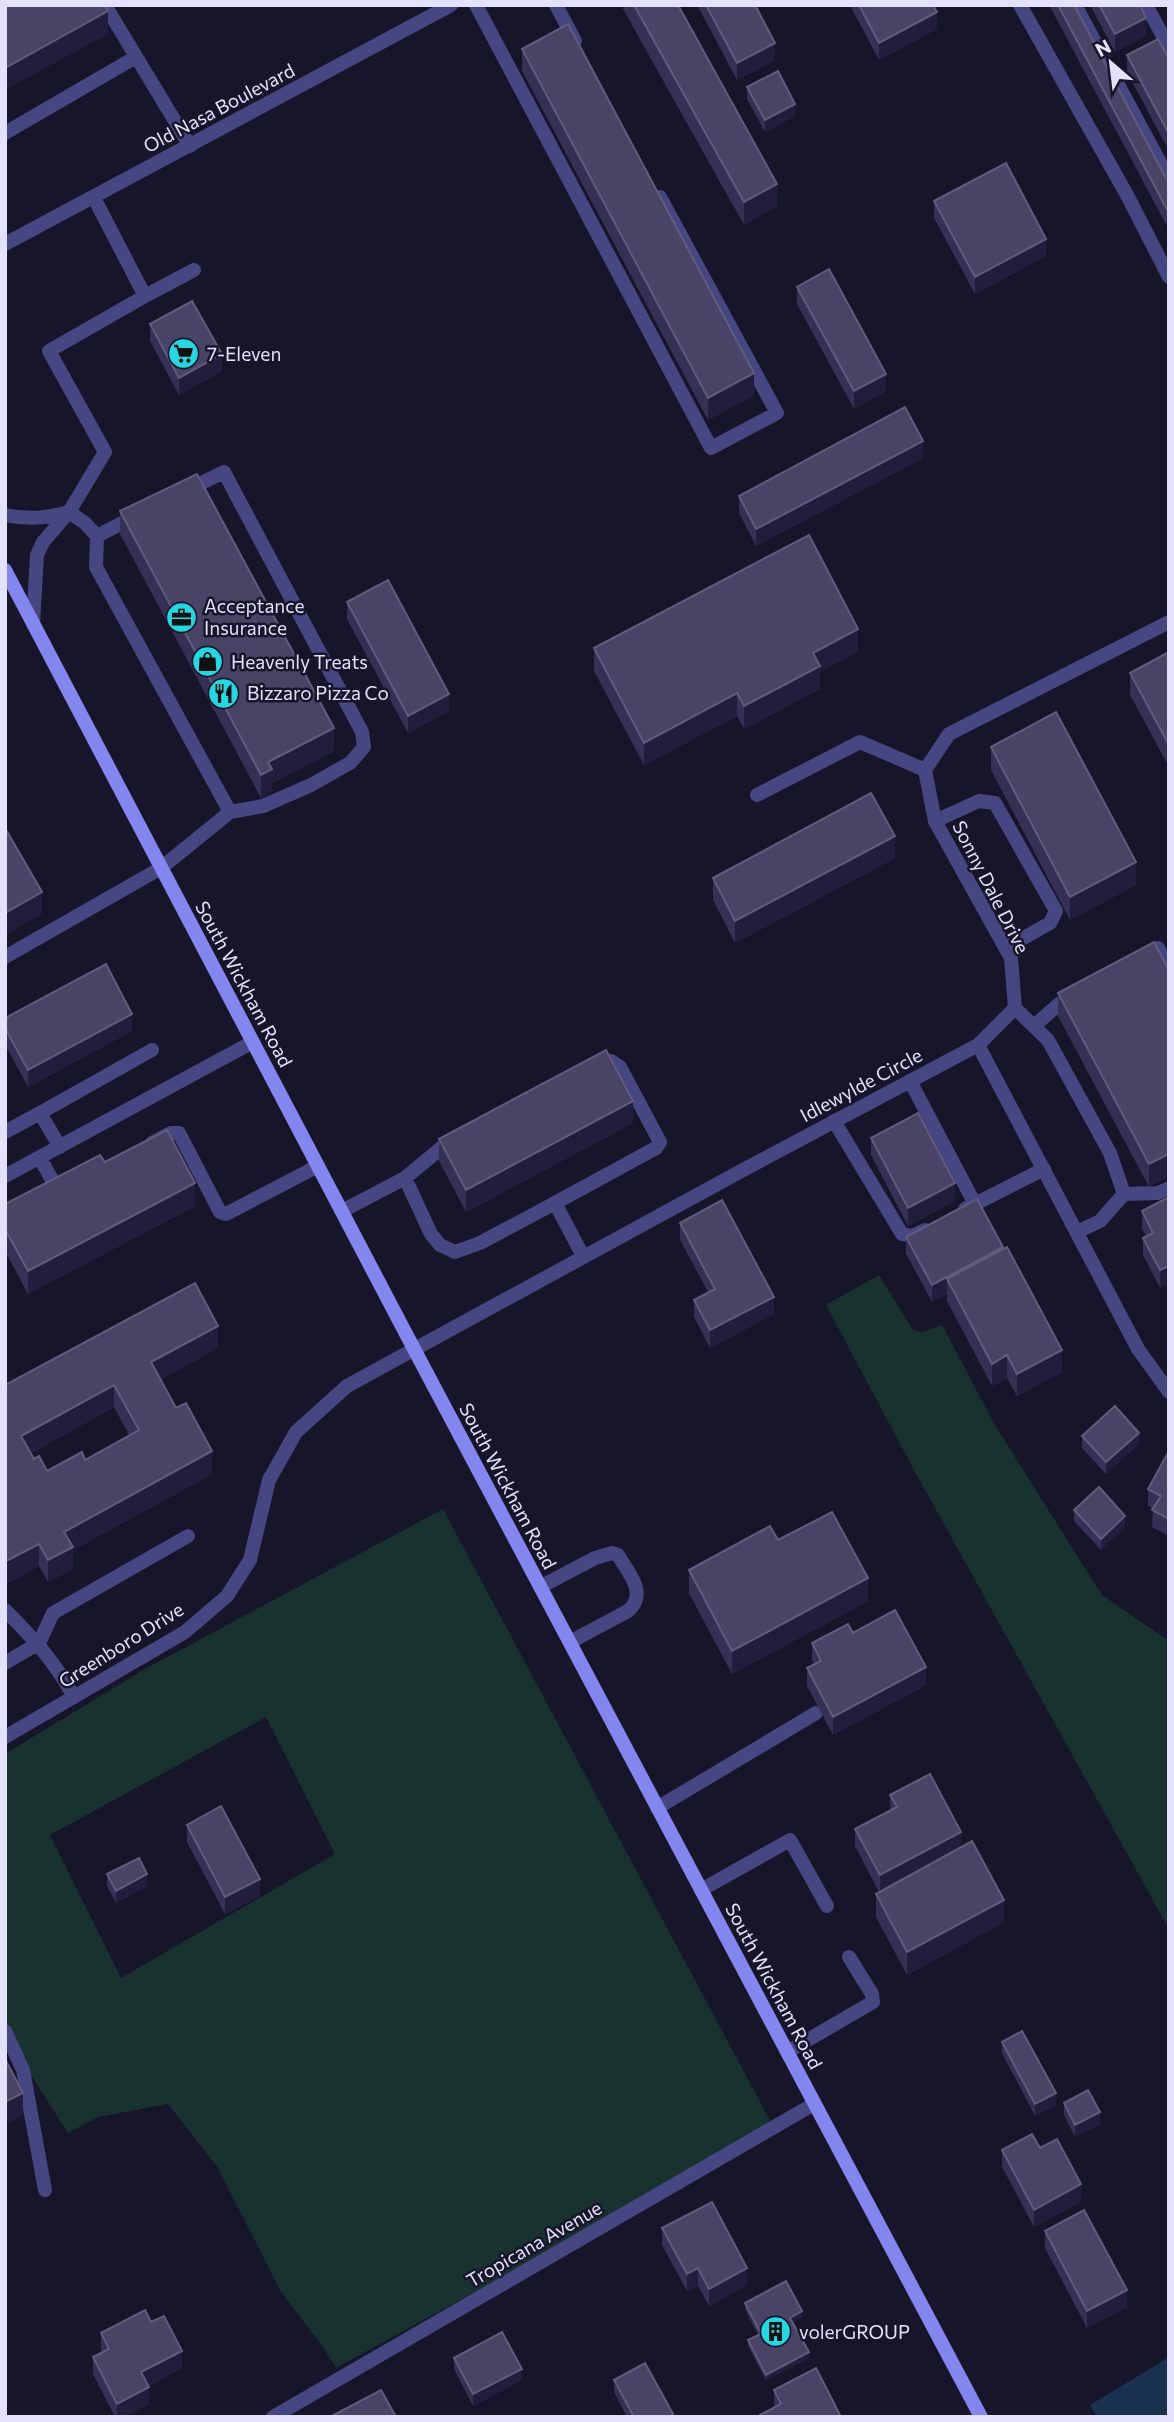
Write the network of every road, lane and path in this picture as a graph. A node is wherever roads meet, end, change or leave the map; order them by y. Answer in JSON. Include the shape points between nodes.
{"nodes":[{"id":1,"x":105,"y":5,"type":"edge"},
{"id":2,"x":451,"y":5,"type":"edge"},
{"id":3,"x":476,"y":5,"type":"edge"},
{"id":4,"x":556,"y":5,"type":"edge"},
{"id":5,"x":1020,"y":5,"type":"edge"},
{"id":6,"x":1075,"y":5,"type":"edge"},
{"id":7,"x":1146,"y":5,"type":"edge"},
{"id":8,"x":1169,"y":47,"type":"edge"},
{"id":9,"x":582,"y":52,"type":"edge"},
{"id":10,"x":136,"y":57,"type":"junction"},
{"id":11,"x":5,"y":133,"type":"edge"},
{"id":12,"x":190,"y":146,"type":"junction"},
{"id":13,"x":1169,"y":178,"type":"edge"},
{"id":14,"x":651,"y":180,"type":"edge"},
{"id":15,"x":94,"y":198,"type":"junction"},
{"id":16,"x":5,"y":244,"type":"edge"},
{"id":17,"x":194,"y":270,"type":"dead end"},
{"id":18,"x":1169,"y":277,"type":"edge"},
{"id":19,"x":145,"y":296,"type":"junction"},
{"id":20,"x":178,"y":495,"type":"edge"},
{"id":21,"x":155,"y":507,"type":"edge"},
{"id":22,"x":69,"y":512,"type":"junction"},
{"id":23,"x":5,"y":515,"type":"edge"},
{"id":24,"x":97,"y":536,"type":"junction"},
{"id":25,"x":5,"y":570,"type":"edge"},
{"id":26,"x":1169,"y":622,"type":"edge"},
{"id":27,"x":33,"y":624,"type":"junction"},
{"id":28,"x":925,"y":770,"type":"junction"},
{"id":29,"x":757,"y":795,"type":"dead end"},
{"id":30,"x":230,"y":812,"type":"junction"},
{"id":31,"x":935,"y":821,"type":"junction"},
{"id":32,"x":162,"y":868,"type":"junction"},
{"id":33,"x":1006,"y":948,"type":"junction"},
{"id":34,"x":5,"y":957,"type":"edge"},
{"id":35,"x":1125,"y":967,"type":"edge"},
{"id":36,"x":1169,"y":968,"type":"edge"},
{"id":37,"x":1081,"y":992,"type":"edge"},
{"id":38,"x":1014,"y":1008,"type":"junction"},
{"id":39,"x":1034,"y":1026,"type":"junction"},
{"id":40,"x":253,"y":1042,"type":"junction"},
{"id":41,"x":978,"y":1045,"type":"junction"},
{"id":42,"x":152,"y":1050,"type":"dead end"},
{"id":43,"x":576,"y":1074,"type":"edge"},
{"id":44,"x":909,"y":1081,"type":"junction"},
{"id":45,"x":40,"y":1112,"type":"junction"},
{"id":46,"x":835,"y":1121,"type":"junction"},
{"id":47,"x":5,"y":1132,"type":"edge"},
{"id":48,"x":465,"y":1132,"type":"edge"},
{"id":49,"x":60,"y":1147,"type":"junction"},
{"id":50,"x":135,"y":1152,"type":"edge"},
{"id":51,"x":40,"y":1158,"type":"junction"},
{"id":52,"x":318,"y":1166,"type":"junction"},
{"id":53,"x":1044,"y":1169,"type":"junction"},
{"id":54,"x":5,"y":1177,"type":"edge"},
{"id":55,"x":405,"y":1178,"type":"junction"},
{"id":56,"x":74,"y":1183,"type":"edge"},
{"id":57,"x":1169,"y":1188,"type":"edge"},
{"id":58,"x":1124,"y":1194,"type":"junction"},
{"id":59,"x":555,"y":1203,"type":"junction"},
{"id":60,"x":975,"y":1204,"type":"junction"},
{"id":61,"x":342,"y":1211,"type":"junction"},
{"id":62,"x":954,"y":1215,"type":"edge"},
{"id":63,"x":933,"y":1225,"type":"edge"},
{"id":64,"x":1077,"y":1232,"type":"junction"},
{"id":65,"x":583,"y":1256,"type":"junction"},
{"id":66,"x":414,"y":1349,"type":"junction"},
{"id":67,"x":1169,"y":1392,"type":"edge"},
{"id":68,"x":188,"y":1536,"type":"dead end"},
{"id":69,"x":540,"y":1587,"type":"junction"},
{"id":70,"x":5,"y":1610,"type":"edge"},
{"id":71,"x":570,"y":1642,"type":"junction"},
{"id":72,"x":39,"y":1643,"type":"junction"},
{"id":73,"x":5,"y":1663,"type":"edge"},
{"id":74,"x":74,"y":1698,"type":"junction"},
{"id":75,"x":816,"y":1713,"type":"dead end"},
{"id":76,"x":5,"y":1737,"type":"edge"},
{"id":77,"x":657,"y":1808,"type":"junction"},
{"id":78,"x":701,"y":1890,"type":"junction"},
{"id":79,"x":827,"y":1906,"type":"dead end"},
{"id":80,"x":849,"y":1957,"type":"dead end"},
{"id":81,"x":5,"y":2031,"type":"edge"},
{"id":82,"x":787,"y":2052,"type":"junction"},
{"id":83,"x":814,"y":2104,"type":"junction"},
{"id":84,"x":45,"y":2190,"type":"dead end"},
{"id":85,"x":273,"y":2417,"type":"edge"},
{"id":86,"x":981,"y":2417,"type":"edge"}],
"edges":[{"from":1,"to":10,"type":"street"},
{"from":2,"to":12,"type":"street","name":"Old Nasa Boulevard"},
{"from":3,"to":14,"type":"street","via":[[711,448],[777,413]]},
{"from":4,"to":9,"type":"street"},
{"from":5,"to":18,"type":"street"},
{"from":6,"to":13,"type":"street"},
{"from":7,"to":8,"type":"street"},
{"from":10,"to":11,"type":"street"},
{"from":10,"to":12,"type":"street"},
{"from":12,"to":15,"type":"street","name":"Old Nasa Boulevard"},
{"from":15,"to":16,"type":"street","name":"Old Nasa Boulevard"},
{"from":15,"to":19,"type":"street"},
{"from":17,"to":19,"type":"street"},
{"from":19,"to":22,"type":"street","via":[[49,351],[105,452]]},
{"from":20,"to":30,"type":"street","via":[[224,472],[362,732],[364,747],[351,763],[263,806]]},
{"from":21,"to":24,"type":"street"},
{"from":22,"to":23,"type":"street","via":[[45,519]]},
{"from":22,"to":24,"type":"street"},
{"from":22,"to":27,"type":"street","via":[[37,555]]},
{"from":24,"to":30,"type":"street","via":[[96,567]]},
{"from":25,"to":27,"type":"main road","name":"South Wickham Road"},
{"from":26,"to":28,"type":"street","via":[[949,734]]},
{"from":27,"to":32,"type":"main road","name":"South Wickham Road"},
{"from":28,"to":29,"type":"street","via":[[860,742]]},
{"from":28,"to":31,"type":"street","name":"Sonny Dale Drive"},
{"from":30,"to":32,"type":"street"},
{"from":31,"to":33,"type":"street","name":"Sonny Dale Drive"},
{"from":31,"to":33,"type":"street","via":[[979,801],[995,803],[1056,911],[1050,922]]},
{"from":32,"to":34,"type":"street"},
{"from":32,"to":40,"type":"main road","name":"South Wickham Road"},
{"from":33,"to":38,"type":"street","name":"Sonny Dale Drive","via":[[1011,958]]},
{"from":35,"to":36,"type":"street","via":[[1158,948]]},
{"from":37,"to":39,"type":"street"},
{"from":38,"to":39,"type":"street"},
{"from":38,"to":41,"type":"street"},
{"from":39,"to":58,"type":"street","via":[[1048,1040],[1110,1153]]},
{"from":40,"to":49,"type":"street"},
{"from":40,"to":52,"type":"main road","name":"South Wickham Road"},
{"from":41,"to":44,"type":"street","name":"Idlewylde Circle"},
{"from":41,"to":53,"type":"street"},
{"from":42,"to":45,"type":"street"},
{"from":43,"to":59,"type":"street","via":[[601,1063],[616,1063],[660,1142]]},
{"from":44,"to":46,"type":"street","name":"Idlewylde Circle"},
{"from":44,"to":60,"type":"street"},
{"from":45,"to":47,"type":"street"},
{"from":45,"to":49,"type":"street"},
{"from":46,"to":63,"type":"street","via":[[902,1234],[912,1236]]},
{"from":46,"to":65,"type":"street","name":"Idlewylde Circle"},
{"from":48,"to":55,"type":"street"},
{"from":49,"to":51,"type":"street"},
{"from":50,"to":52,"type":"street","via":[[179,1133],[220,1212],[226,1214]]},
{"from":51,"to":54,"type":"street"},
{"from":51,"to":56,"type":"street","via":[[56,1187]]},
{"from":52,"to":61,"type":"main road","name":"South Wickham Road"},
{"from":53,"to":60,"type":"street"},
{"from":53,"to":64,"type":"street"},
{"from":55,"to":59,"type":"street","via":[[431,1234],[455,1252]]},
{"from":55,"to":61,"type":"street"},
{"from":57,"to":58,"type":"street","via":[[1158,1193]]},
{"from":58,"to":64,"type":"street","via":[[1100,1221]]},
{"from":59,"to":65,"type":"street"},
{"from":60,"to":62,"type":"street"},
{"from":61,"to":66,"type":"main road","name":"South Wickham Road"},
{"from":64,"to":67,"type":"street","via":[[1138,1349]]},
{"from":65,"to":66,"type":"street","name":"Idlewylde Circle"},
{"from":66,"to":69,"type":"main road","name":"South Wickham Road"},
{"from":66,"to":74,"type":"street","name":"Greenboro Drive","via":[[347,1386],[296,1432],[269,1480],[250,1560],[227,1596],[185,1632]]},
{"from":68,"to":72,"type":"street","via":[[53,1613]]},
{"from":69,"to":71,"type":"main road","name":"South Wickham Road"},
{"from":69,"to":71,"type":"street","via":[[595,1558],[618,1555],[635,1587],[636,1604]]},
{"from":70,"to":72,"type":"street"},
{"from":71,"to":77,"type":"main road","name":"South Wickham Road"},
{"from":72,"to":73,"type":"street"},
{"from":72,"to":74,"type":"street"},
{"from":74,"to":76,"type":"street","name":"Greenboro Drive"},
{"from":75,"to":77,"type":"street"},
{"from":77,"to":78,"type":"main road","name":"South Wickham Road"},
{"from":78,"to":79,"type":"street","via":[[790,1840]]},
{"from":78,"to":82,"type":"main road","name":"South Wickham Road"},
{"from":80,"to":82,"type":"street","via":[[873,2002]]},
{"from":81,"to":84,"type":"street","via":[[23,2070]]},
{"from":82,"to":83,"type":"main road","name":"South Wickham Road"},
{"from":83,"to":85,"type":"street","name":"Tropicana Avenue"},
{"from":83,"to":86,"type":"main road","name":"South Wickham Road"}]}
